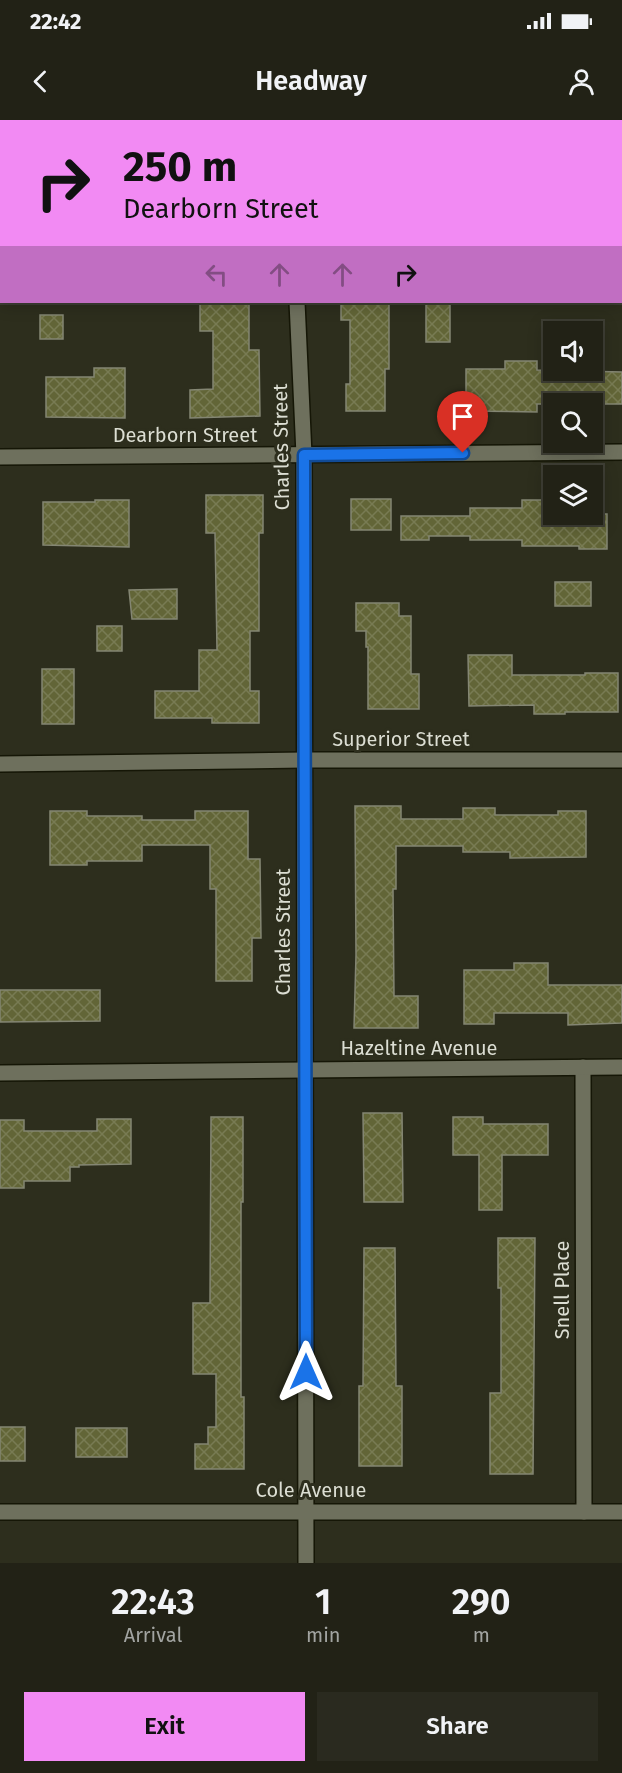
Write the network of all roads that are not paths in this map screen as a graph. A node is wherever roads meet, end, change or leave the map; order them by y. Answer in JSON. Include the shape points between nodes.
{"nodes":[{"id":1,"x":297,"y":303,"type":"edge"},
{"id":2,"x":622,"y":452,"type":"edge"},
{"id":3,"x":304,"y":455,"type":"junction"},
{"id":4,"x":0,"y":457,"type":"edge"},
{"id":5,"x":304,"y":760,"type":"junction"},
{"id":6,"x":622,"y":760,"type":"edge"},
{"id":7,"x":0,"y":764,"type":"edge"},
{"id":8,"x":622,"y":1067,"type":"edge"},
{"id":9,"x":583,"y":1068,"type":"junction"},
{"id":10,"x":305,"y":1070,"type":"junction"},
{"id":11,"x":0,"y":1073,"type":"edge"},
{"id":12,"x":306,"y":1511,"type":"junction"},
{"id":13,"x":0,"y":1512,"type":"edge"},
{"id":14,"x":584,"y":1512,"type":"junction"},
{"id":15,"x":622,"y":1512,"type":"edge"},
{"id":16,"x":306,"y":1563,"type":"edge"}],
"edges":[{"from":1,"to":3,"type":"street","name":"Charles Street"},
{"from":2,"to":3,"type":"street","name":"Dearborn Street"},
{"from":3,"to":4,"type":"street","name":"Dearborn Street"},
{"from":3,"to":5,"type":"street","name":"Charles Street"},
{"from":5,"to":6,"type":"street","name":"Superior Street"},
{"from":5,"to":7,"type":"street","name":"Superior Street"},
{"from":5,"to":10,"type":"street","name":"Charles Street"},
{"from":8,"to":9,"type":"street","name":"Hazeltine Avenue"},
{"from":9,"to":10,"type":"street","name":"Hazeltine Avenue"},
{"from":9,"to":14,"type":"street","name":"Snell Place"},
{"from":10,"to":11,"type":"street","name":"Hazeltine Avenue"},
{"from":10,"to":12,"type":"street","name":"Charles Street"},
{"from":12,"to":13,"type":"street","name":"Cole Avenue"},
{"from":12,"to":14,"type":"street","name":"Cole Avenue"},
{"from":12,"to":16,"type":"street","name":"Charles Street"},
{"from":14,"to":15,"type":"street","name":"Cole Avenue"}]}
